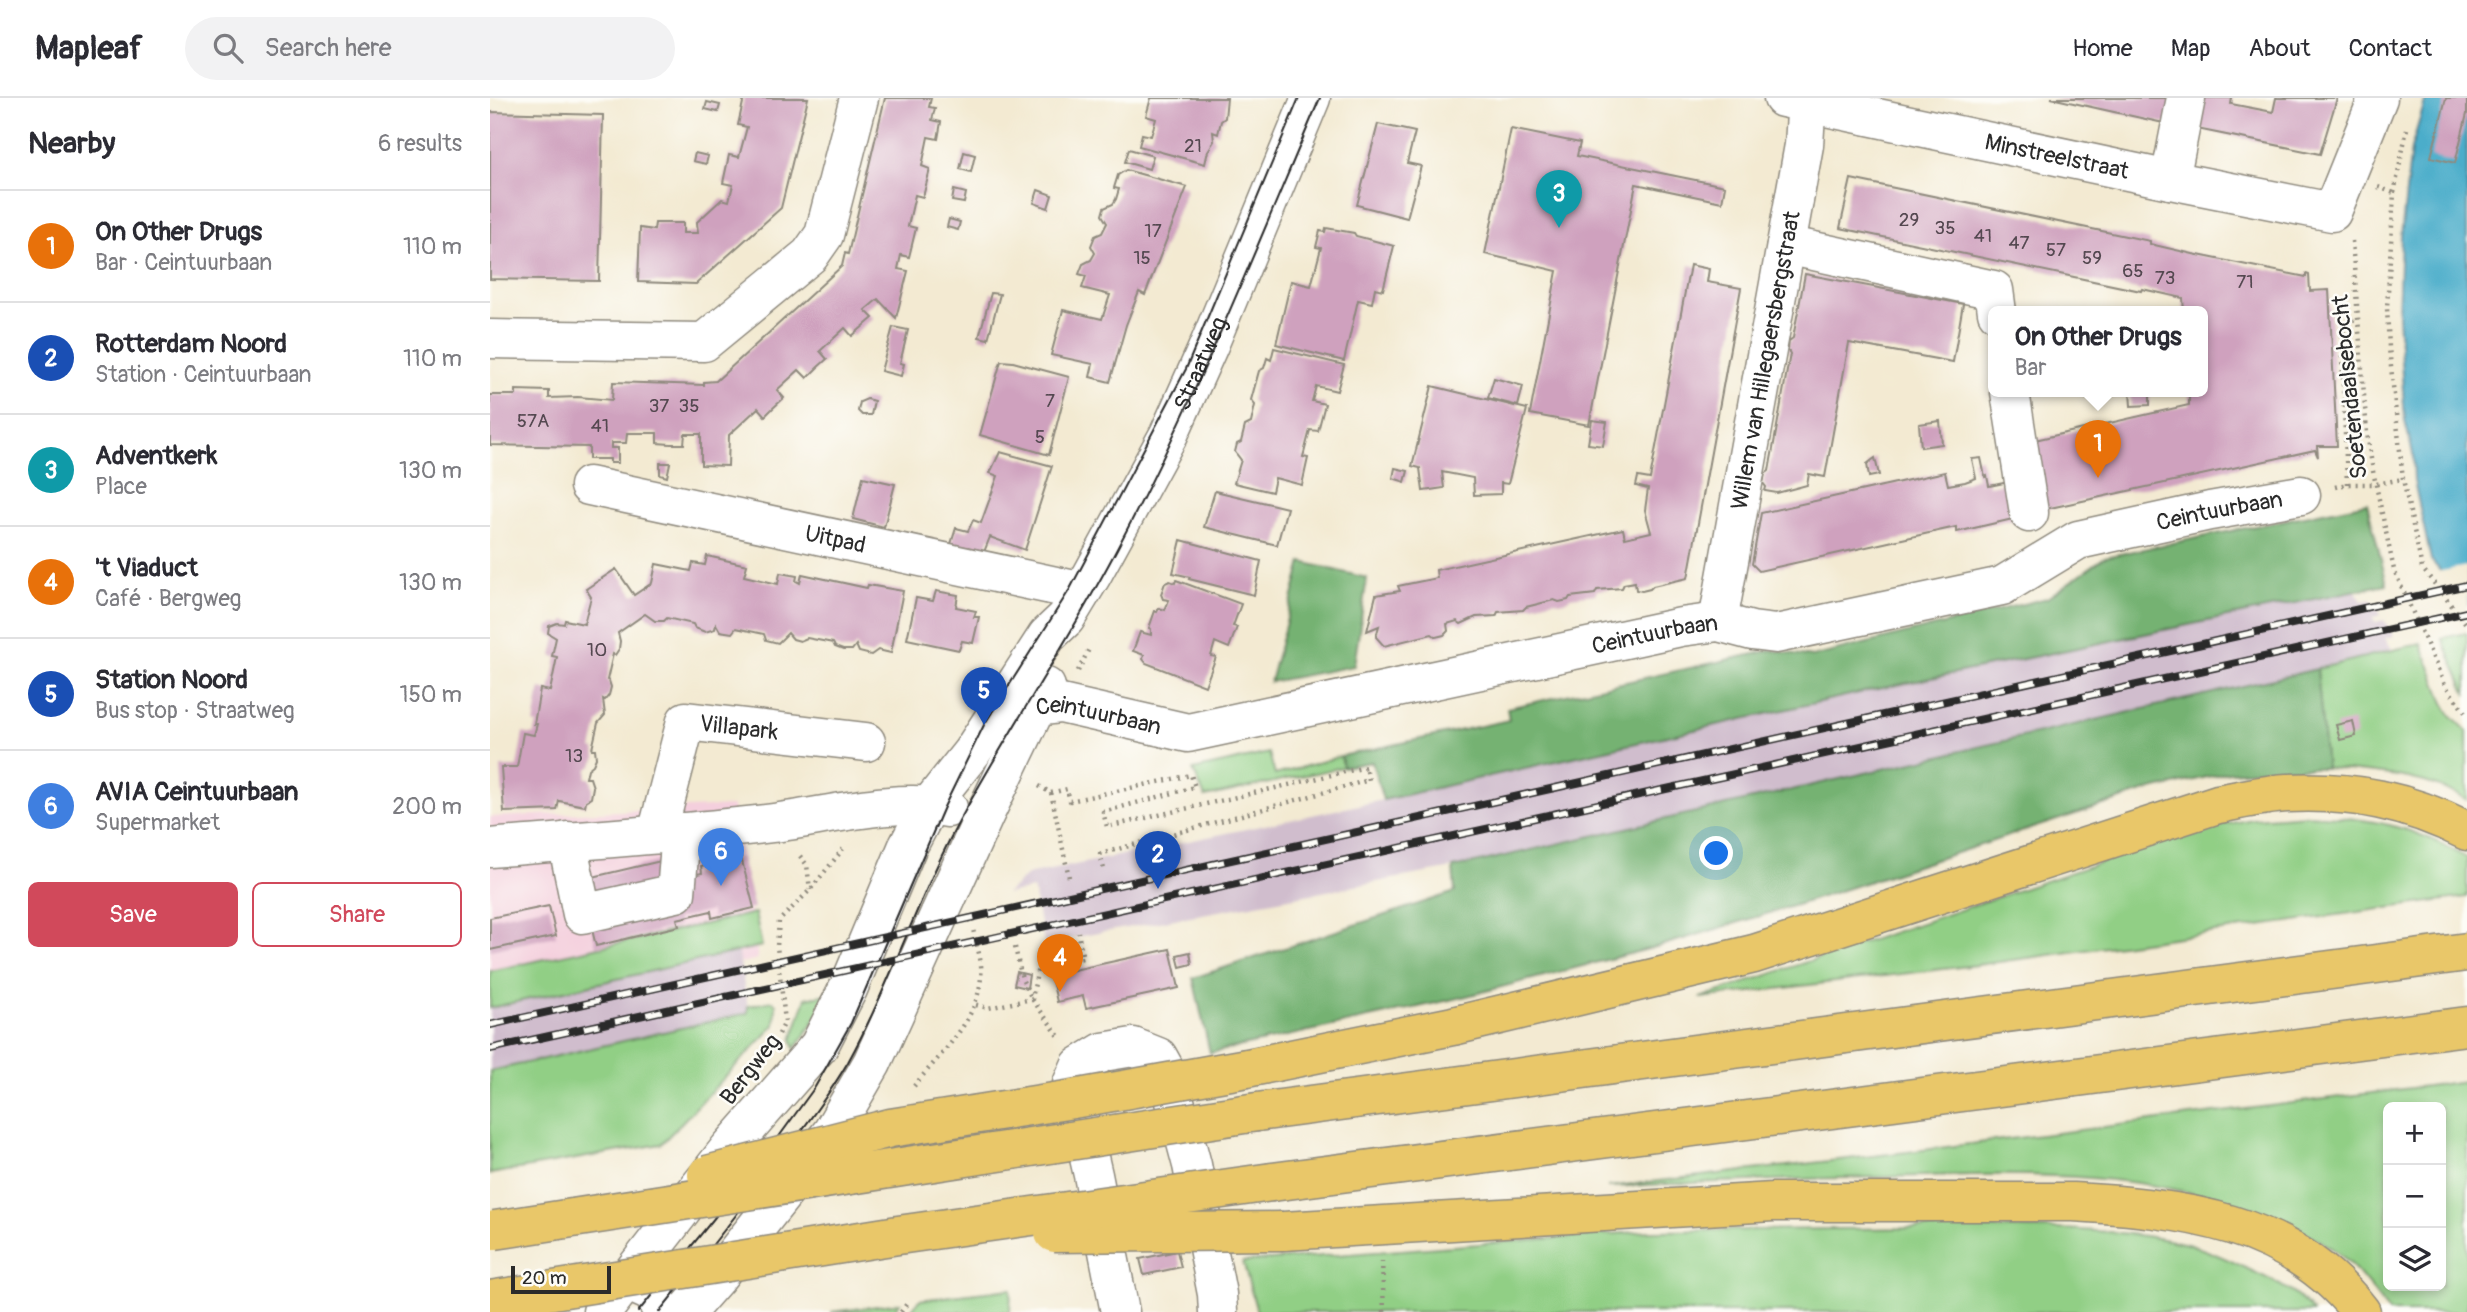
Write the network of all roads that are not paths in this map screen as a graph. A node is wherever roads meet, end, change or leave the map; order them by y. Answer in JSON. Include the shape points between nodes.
{"nodes":[{"id":1,"x":859,"y":98,"type":"edge"},
{"id":2,"x":1311,"y":98,"type":"edge"},
{"id":3,"x":2186,"y":98,"type":"edge"},
{"id":4,"x":2378,"y":98,"type":"edge"},
{"id":5,"x":1799,"y":100,"type":"edge"},
{"id":6,"x":2170,"y":180,"type":"junction"},
{"id":7,"x":1786,"y":245,"type":"junction"},
{"id":8,"x":1996,"y":306,"type":"edge"},
{"id":9,"x":490,"y":339,"type":"edge"},
{"id":10,"x":2011,"y":397,"type":"edge"},
{"id":11,"x":589,"y":486,"type":"dead end"},
{"id":12,"x":2301,"y":495,"type":"dead end"},
{"id":13,"x":2029,"y":513,"type":"dead end"},
{"id":14,"x":1073,"y":606,"type":"junction"},
{"id":15,"x":1718,"y":622,"type":"junction"},
{"id":16,"x":1038,"y":706,"type":"junction"},
{"id":17,"x":997,"y":712,"type":"junction"},
{"id":18,"x":866,"y":742,"type":"dead end"},
{"id":19,"x":929,"y":806,"type":"junction"},
{"id":20,"x":985,"y":814,"type":"junction"},
{"id":21,"x":2467,"y":831,"type":"edge"},
{"id":22,"x":669,"y":833,"type":"junction"},
{"id":23,"x":567,"y":841,"type":"junction"},
{"id":24,"x":490,"y":848,"type":"edge"},
{"id":25,"x":2467,"y":952,"type":"edge"},
{"id":26,"x":2467,"y":1026,"type":"edge"},
{"id":27,"x":493,"y":1230,"type":"edge"},
{"id":28,"x":898,"y":1235,"type":"junction"},
{"id":29,"x":626,"y":1281,"type":"junction"},
{"id":30,"x":490,"y":1300,"type":"edge"},
{"id":31,"x":602,"y":1312,"type":"edge"},
{"id":32,"x":662,"y":1312,"type":"edge"},
{"id":33,"x":686,"y":1312,"type":"edge"},
{"id":34,"x":1121,"y":1312,"type":"edge"},
{"id":35,"x":1218,"y":1312,"type":"edge"},
{"id":36,"x":2361,"y":1312,"type":"edge"}],
"edges":[{"from":1,"to":9,"type":"street","via":[[824,235],[810,255],[704,342]]},
{"from":2,"to":14,"type":"street","name":"Straatweg","via":[[1169,434]]},
{"from":3,"to":6,"type":"street"},
{"from":4,"to":6,"type":"street","name":"Minstreelstraat","via":[[2332,212]]},
{"from":5,"to":6,"type":"street","name":"Minstreelstraat"},
{"from":5,"to":7,"type":"street","name":"Willem van Hillegaersbergstraat","via":[[1804,145]]},
{"from":7,"to":8,"type":"street","via":[[1994,290]]},
{"from":7,"to":15,"type":"street","name":"Willem van Hillegaersbergstraat"},
{"from":10,"to":13,"type":"street"},
{"from":11,"to":14,"type":"street","name":"Uitpad","via":[[1070,589]]},
{"from":12,"to":15,"type":"street","name":"Ceintuurbaan","via":[[2078,540],[2002,586],[1776,634]]},
{"from":14,"to":16,"type":"street","name":"Straatweg","via":[[1066,642]]},
{"from":14,"to":17,"type":"street","name":"Straatweg","via":[[1047,636]]},
{"from":15,"to":16,"type":"street","name":"Ceintuurbaan","via":[[1188,733],[1061,704]]},
{"from":16,"to":17,"type":"street","name":"Ceintuurbaan"},
{"from":16,"to":20,"type":"street","name":"Straatweg"},
{"from":17,"to":19,"type":"street","name":"Straatweg"},
{"from":18,"to":22,"type":"street","name":"Villapark","via":[[686,721]]},
{"from":19,"to":20,"type":"street"},
{"from":19,"to":22,"type":"street"},
{"from":19,"to":29,"type":"street","name":"Bergweg","via":[[819,1045],[729,1149]]},
{"from":20,"to":33,"type":"street","via":[[872,1063],[832,1132]]},
{"from":21,"to":27,"type":"highway","bridge":true,"via":[[2401,803],[2342,793],[2285,793],[2217,804],[1754,954],[1453,1026],[1247,1068],[890,1128]]},
{"from":22,"to":23,"type":"street"},
{"from":22,"to":23,"type":"street","via":[[676,893],[582,914]]},
{"from":23,"to":24,"type":"street"},
{"from":25,"to":27,"type":"highway","bridge":true,"via":[[1257,1112]]},
{"from":26,"to":28,"type":"highway","bridge":true},
{"from":28,"to":30,"type":"highway","bridge":true},
{"from":28,"to":36,"type":"highway","bridge":true,"via":[[1283,1231],[1773,1202],[2073,1202],[2180,1212],[2236,1226],[2295,1251],[2343,1289]]},
{"from":29,"to":31,"type":"street","name":"Bergweg"},
{"from":29,"to":32,"type":"street","via":[[653,1293]]},
{"from":34,"to":35,"type":"street","via":[[1072,1084],[1080,1066],[1103,1052],[1133,1047],[1158,1057],[1168,1075],[1192,1165]]}]}
